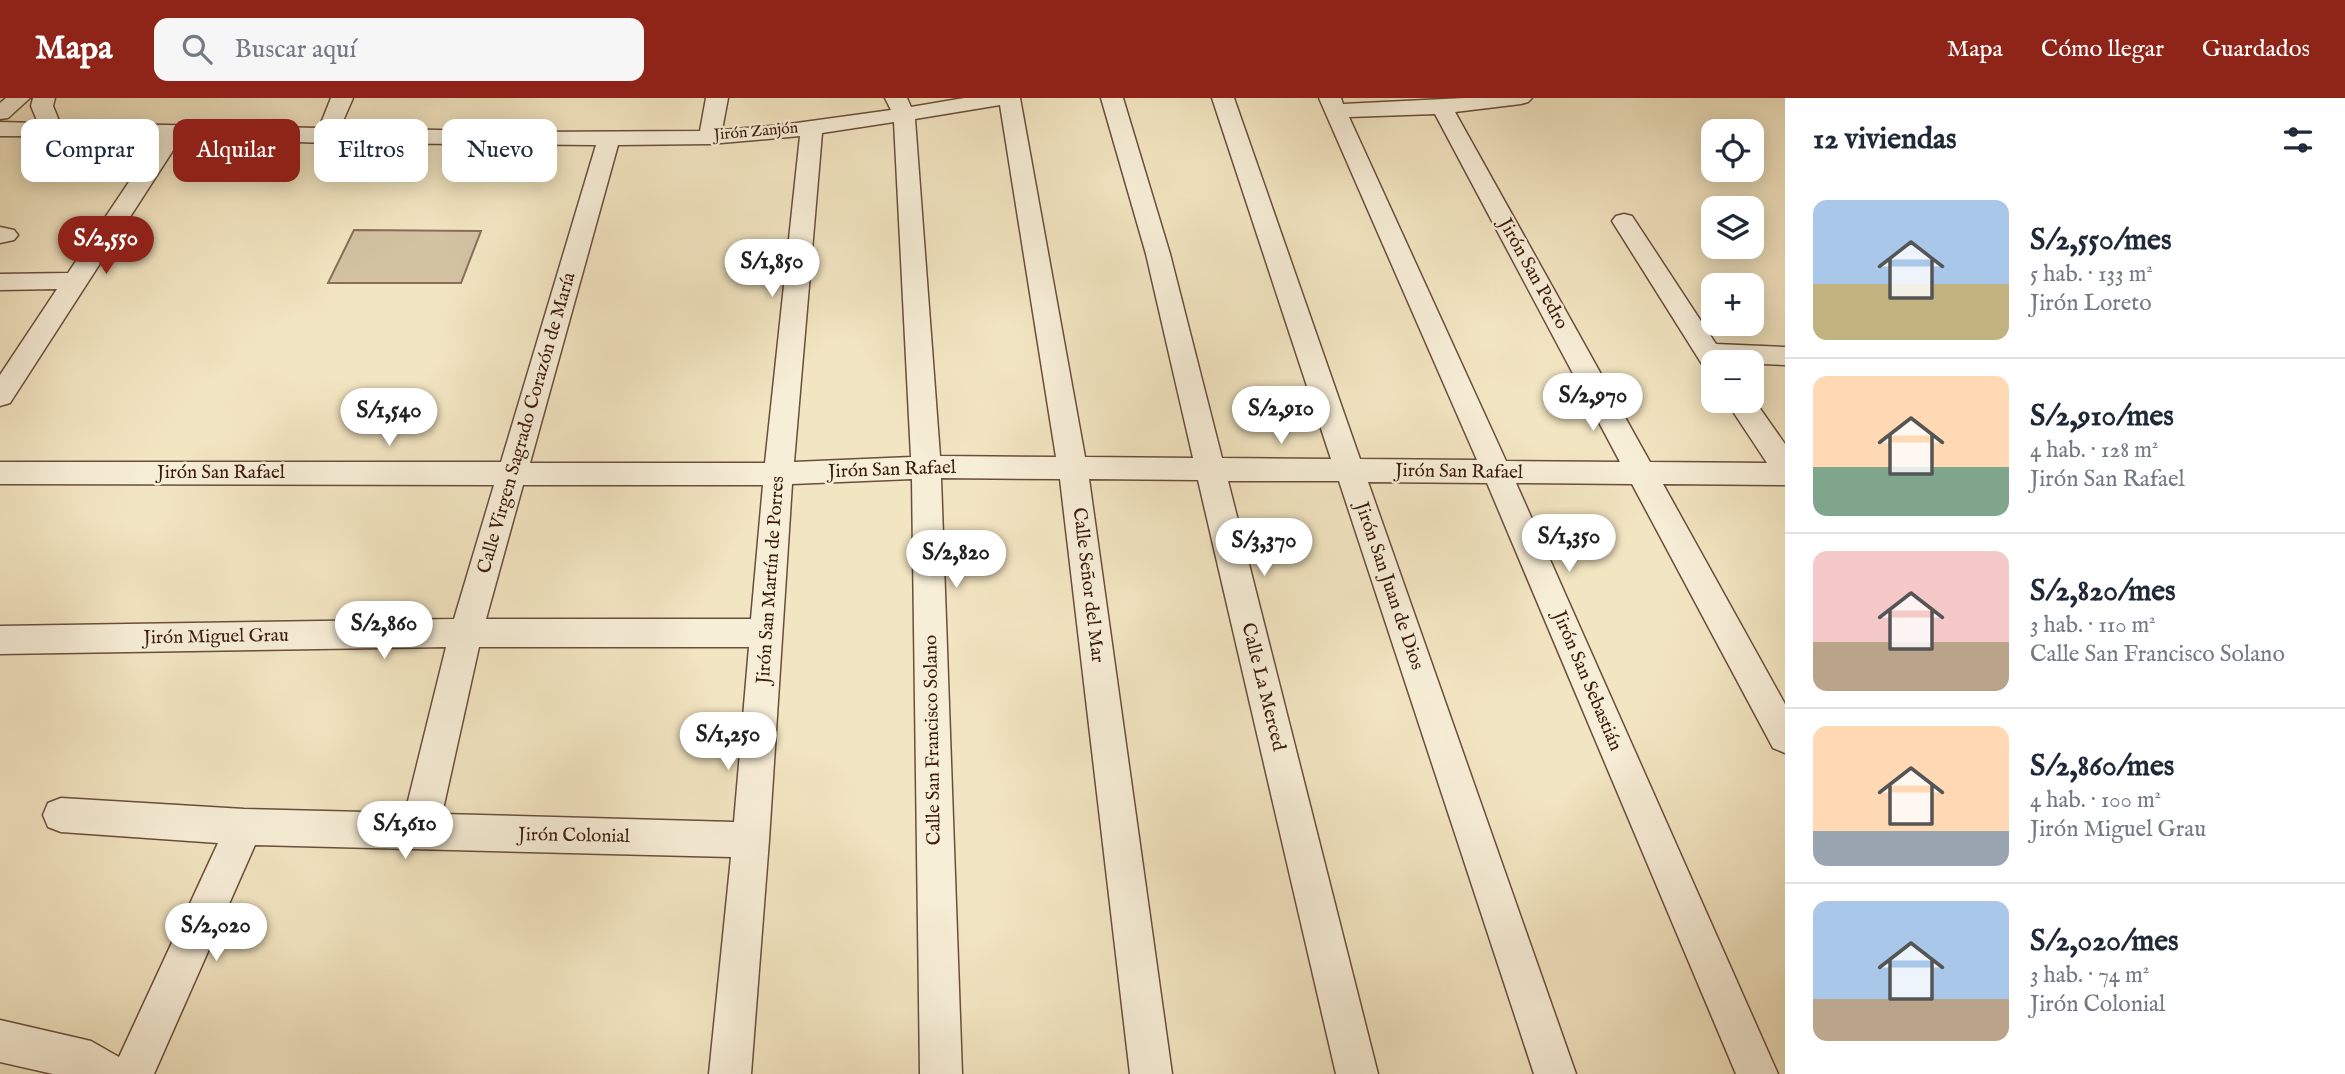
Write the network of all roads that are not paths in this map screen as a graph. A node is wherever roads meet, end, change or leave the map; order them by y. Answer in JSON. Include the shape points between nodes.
{"nodes":[{"id":1,"x":19,"y":98,"type":"edge"},
{"id":2,"x":44,"y":98,"type":"edge"},
{"id":3,"x":342,"y":98,"type":"edge"},
{"id":4,"x":717,"y":98,"type":"edge"},
{"id":5,"x":1007,"y":98,"type":"edge"},
{"id":6,"x":1112,"y":98,"type":"edge"},
{"id":7,"x":1223,"y":98,"type":"edge"},
{"id":8,"x":1521,"y":98,"type":"edge"},
{"id":9,"x":900,"y":105,"type":"edge"},
{"id":10,"x":1334,"y":105,"type":"edge"},
{"id":11,"x":1442,"y":107,"type":"junction"},
{"id":12,"x":0,"y":113,"type":"edge"},
{"id":13,"x":48,"y":119,"type":"edge"},
{"id":14,"x":333,"y":119,"type":"edge"},
{"id":15,"x":812,"y":128,"type":"junction"},
{"id":16,"x":0,"y":129,"type":"edge"},
{"id":17,"x":21,"y":129,"type":"edge"},
{"id":18,"x":173,"y":133,"type":"edge"},
{"id":19,"x":428,"y":136,"type":"edge"},
{"id":20,"x":609,"y":137,"type":"junction"},
{"id":21,"x":710,"y":137,"type":"junction"},
{"id":22,"x":1624,"y":221,"type":"dead end"},
{"id":23,"x":75,"y":281,"type":"junction"},
{"id":24,"x":0,"y":282,"type":"edge"},
{"id":25,"x":1706,"y":350,"type":"edge"},
{"id":26,"x":1785,"y":356,"type":"edge"},
{"id":27,"x":1764,"y":357,"type":"edge"},
{"id":28,"x":0,"y":396,"type":"edge"},
{"id":29,"x":1749,"y":413,"type":"edge"},
{"id":30,"x":1785,"y":466,"type":"edge"},
{"id":31,"x":926,"y":467,"type":"junction"},
{"id":32,"x":1073,"y":470,"type":"junction"},
{"id":33,"x":1211,"y":471,"type":"junction"},
{"id":34,"x":1349,"y":471,"type":"junction"},
{"id":35,"x":1497,"y":472,"type":"junction"},
{"id":36,"x":0,"y":473,"type":"edge"},
{"id":37,"x":512,"y":473,"type":"junction"},
{"id":38,"x":778,"y":474,"type":"junction"},
{"id":39,"x":1785,"y":474,"type":"edge"},
{"id":40,"x":1644,"y":475,"type":"junction"},
{"id":41,"x":466,"y":633,"type":"junction"},
{"id":42,"x":767,"y":633,"type":"junction"},
{"id":43,"x":0,"y":640,"type":"edge"},
{"id":44,"x":1785,"y":737,"type":"edge"},
{"id":45,"x":61,"y":815,"type":"dead end"},
{"id":46,"x":244,"y":827,"type":"junction"},
{"id":47,"x":419,"y":833,"type":"junction"},
{"id":48,"x":751,"y":840,"type":"junction"},
{"id":49,"x":0,"y":1041,"type":"edge"},
{"id":50,"x":94,"y":1070,"type":"edge"},
{"id":51,"x":133,"y":1074,"type":"edge"},
{"id":52,"x":730,"y":1074,"type":"edge"},
{"id":53,"x":941,"y":1074,"type":"edge"},
{"id":54,"x":1151,"y":1074,"type":"edge"},
{"id":55,"x":1357,"y":1074,"type":"edge"},
{"id":56,"x":1555,"y":1074,"type":"edge"},
{"id":57,"x":1757,"y":1074,"type":"edge"}],
"edges":[{"from":1,"to":12,"type":"street"},
{"from":2,"to":13,"type":"street"},
{"from":3,"to":14,"type":"street"},
{"from":4,"to":21,"type":"street"},
{"from":5,"to":9,"type":"street","name":"Jirón Zanjón"},
{"from":5,"to":32,"type":"street","name":"Calle Señor del Mar"},
{"from":6,"to":33,"type":"street","name":"Calle La Merced","via":[[1158,254]]},
{"from":7,"to":34,"type":"street","name":"Jirón San Juan de Dios"},
{"from":8,"to":11,"type":"street"},
{"from":9,"to":15,"type":"street","name":"Jirón Zanjón"},
{"from":9,"to":31,"type":"street","name":"Calle San Francisco Solano","via":[[907,139]]},
{"from":10,"to":11,"type":"street"},
{"from":10,"to":35,"type":"street","name":"Jirón San Sebastián"},
{"from":11,"to":40,"type":"street","name":"Jirón San Pedro"},
{"from":15,"to":21,"type":"street","name":"Jirón Zanjón"},
{"from":15,"to":38,"type":"street","name":"Jirón San Martín de Porres"},
{"from":16,"to":17,"type":"street","name":"Jirón Zanjón"},
{"from":18,"to":23,"type":"street"},
{"from":19,"to":20,"type":"street","name":"Jirón Zanjón"},
{"from":20,"to":21,"type":"street","name":"Jirón Zanjón"},
{"from":20,"to":37,"type":"street","name":"Calle Virgen Sagrado Corazón de María"},
{"from":22,"to":25,"type":"street"},
{"from":23,"to":24,"type":"street"},
{"from":23,"to":28,"type":"street"},
{"from":26,"to":27,"type":"street"},
{"from":29,"to":30,"type":"street"},
{"from":31,"to":32,"type":"street","name":"Jirón San Rafael"},
{"from":31,"to":38,"type":"street","name":"Jirón San Rafael"},
{"from":31,"to":53,"type":"street","name":"Calle San Francisco Solano"},
{"from":32,"to":33,"type":"street","name":"Jirón San Rafael"},
{"from":32,"to":54,"type":"street","name":"Calle Señor del Mar"},
{"from":33,"to":34,"type":"street","name":"Jirón San Rafael"},
{"from":33,"to":55,"type":"street","name":"Calle La Merced"},
{"from":34,"to":35,"type":"street","name":"Jirón San Rafael"},
{"from":34,"to":56,"type":"street","name":"Jirón San Juan de Dios"},
{"from":35,"to":40,"type":"street","name":"Jirón San Rafael"},
{"from":35,"to":57,"type":"street","name":"Jirón San Sebastián"},
{"from":36,"to":37,"type":"street","name":"Jirón San Rafael"},
{"from":37,"to":38,"type":"street","name":"Jirón San Rafael"},
{"from":37,"to":41,"type":"street","name":"Calle Virgen Sagrado Corazón de María"},
{"from":38,"to":42,"type":"street","name":"Jirón San Martín de Porres"},
{"from":39,"to":40,"type":"street","name":"Jirón San Rafael"},
{"from":40,"to":44,"type":"street","name":"Jirón San Pedro"},
{"from":41,"to":42,"type":"street","name":"Jirón Miguel Grau"},
{"from":41,"to":43,"type":"street","name":"Jirón Miguel Grau"},
{"from":41,"to":47,"type":"street","name":"Calle Virgen Sagrado Corazón de María"},
{"from":42,"to":48,"type":"street","name":"Jirón San Martín de Porres"},
{"from":45,"to":46,"type":"street","name":"Jirón Colonial"},
{"from":46,"to":47,"type":"street","name":"Jirón Colonial"},
{"from":46,"to":51,"type":"street"},
{"from":47,"to":48,"type":"street","name":"Jirón Colonial"},
{"from":48,"to":52,"type":"street","name":"Jirón San Martín de Porres"},
{"from":49,"to":50,"type":"street"}]}
